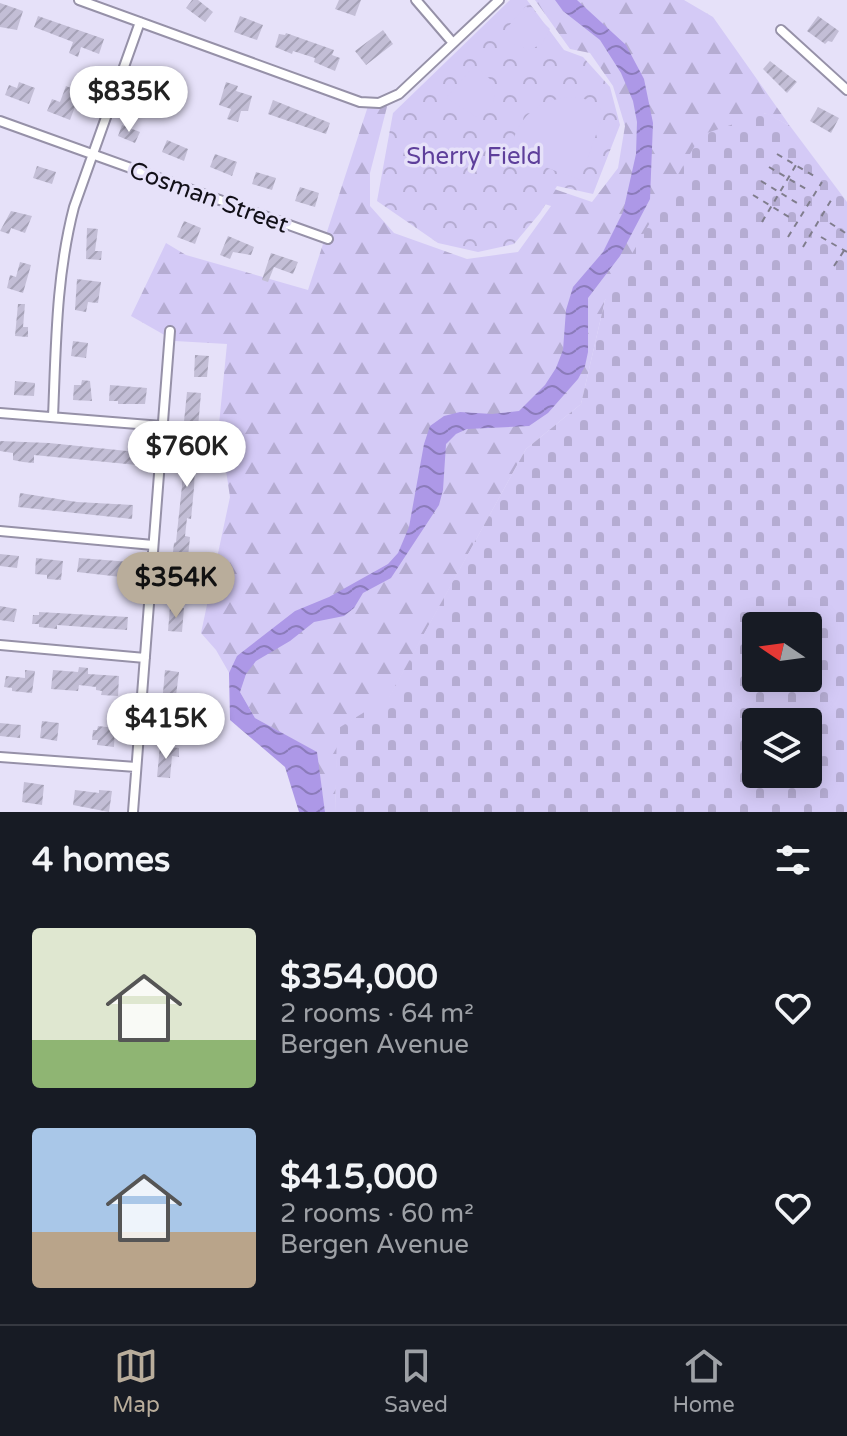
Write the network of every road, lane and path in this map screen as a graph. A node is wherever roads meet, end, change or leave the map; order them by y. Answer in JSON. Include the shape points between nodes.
{"nodes":[{"id":1,"x":79,"y":0,"type":"edge"},
{"id":2,"x":416,"y":0,"type":"edge"},
{"id":3,"x":499,"y":0,"type":"edge"},
{"id":4,"x":140,"y":22,"type":"junction"},
{"id":5,"x":781,"y":30,"type":"dead end"},
{"id":6,"x":453,"y":43,"type":"junction"},
{"id":7,"x":847,"y":90,"type":"edge"},
{"id":8,"x":0,"y":121,"type":"edge"},
{"id":9,"x":777,"y":154,"type":"dead end"},
{"id":10,"x":92,"y":155,"type":"junction"},
{"id":11,"x":796,"y":165,"type":"junction"},
{"id":12,"x":769,"y":167,"type":"dead end"},
{"id":13,"x":814,"y":176,"type":"dead end"},
{"id":14,"x":788,"y":179,"type":"junction"},
{"id":15,"x":761,"y":181,"type":"dead end"},
{"id":16,"x":822,"y":182,"type":"dead end"},
{"id":17,"x":806,"y":189,"type":"dead end"},
{"id":18,"x":780,"y":192,"type":"junction"},
{"id":19,"x":753,"y":195,"type":"dead end"},
{"id":20,"x":833,"y":197,"type":"dead end"},
{"id":21,"x":797,"y":203,"type":"dead end"},
{"id":22,"x":771,"y":206,"type":"junction"},
{"id":23,"x":789,"y":217,"type":"dead end"},
{"id":24,"x":762,"y":222,"type":"dead end"},
{"id":25,"x":830,"y":223,"type":"dead end"},
{"id":26,"x":847,"y":234,"type":"edge"},
{"id":27,"x":788,"y":237,"type":"dead end"},
{"id":28,"x":821,"y":237,"type":"dead end"},
{"id":29,"x":328,"y":239,"type":"dead end"},
{"id":30,"x":847,"y":246,"type":"edge"},
{"id":31,"x":803,"y":247,"type":"dead end"},
{"id":32,"x":845,"y":251,"type":"edge"},
{"id":33,"x":834,"y":266,"type":"dead end"},
{"id":34,"x":170,"y":331,"type":"dead end"},
{"id":35,"x":0,"y":413,"type":"edge"},
{"id":36,"x":53,"y":417,"type":"junction"},
{"id":37,"x":162,"y":426,"type":"junction"},
{"id":38,"x":0,"y":531,"type":"edge"},
{"id":39,"x":153,"y":545,"type":"junction"},
{"id":40,"x":0,"y":645,"type":"edge"},
{"id":41,"x":145,"y":658,"type":"junction"},
{"id":42,"x":0,"y":757,"type":"edge"},
{"id":43,"x":136,"y":767,"type":"junction"},
{"id":44,"x":133,"y":812,"type":"edge"}],
"edges":[{"from":1,"to":4,"type":"street"},
{"from":2,"to":6,"type":"street"},
{"from":3,"to":6,"type":"street"},
{"from":4,"to":6,"type":"street","via":[[373,103],[399,94]]},
{"from":4,"to":10,"type":"street"},
{"from":5,"to":7,"type":"street"},
{"from":8,"to":10,"type":"street","name":"Cosman Street"},
{"from":9,"to":11,"type":"path"},
{"from":10,"to":29,"type":"street","name":"Cosman Street"},
{"from":10,"to":36,"type":"street","via":[[61,270]]},
{"from":11,"to":13,"type":"path"},
{"from":11,"to":14,"type":"path"},
{"from":12,"to":14,"type":"path"},
{"from":14,"to":17,"type":"path"},
{"from":14,"to":18,"type":"path"},
{"from":15,"to":18,"type":"path"},
{"from":16,"to":27,"type":"path"},
{"from":18,"to":21,"type":"path"},
{"from":18,"to":22,"type":"path"},
{"from":19,"to":22,"type":"path"},
{"from":20,"to":31,"type":"path"},
{"from":22,"to":23,"type":"path"},
{"from":22,"to":24,"type":"path"},
{"from":25,"to":26,"type":"path"},
{"from":28,"to":32,"type":"path"},
{"from":30,"to":32,"type":"path"},
{"from":32,"to":33,"type":"path"},
{"from":34,"to":37,"type":"street"},
{"from":35,"to":36,"type":"street"},
{"from":36,"to":37,"type":"street"},
{"from":37,"to":39,"type":"street"},
{"from":38,"to":39,"type":"street"},
{"from":39,"to":41,"type":"street"},
{"from":40,"to":41,"type":"street"},
{"from":41,"to":43,"type":"street"},
{"from":42,"to":43,"type":"street"},
{"from":43,"to":44,"type":"street"}]}
